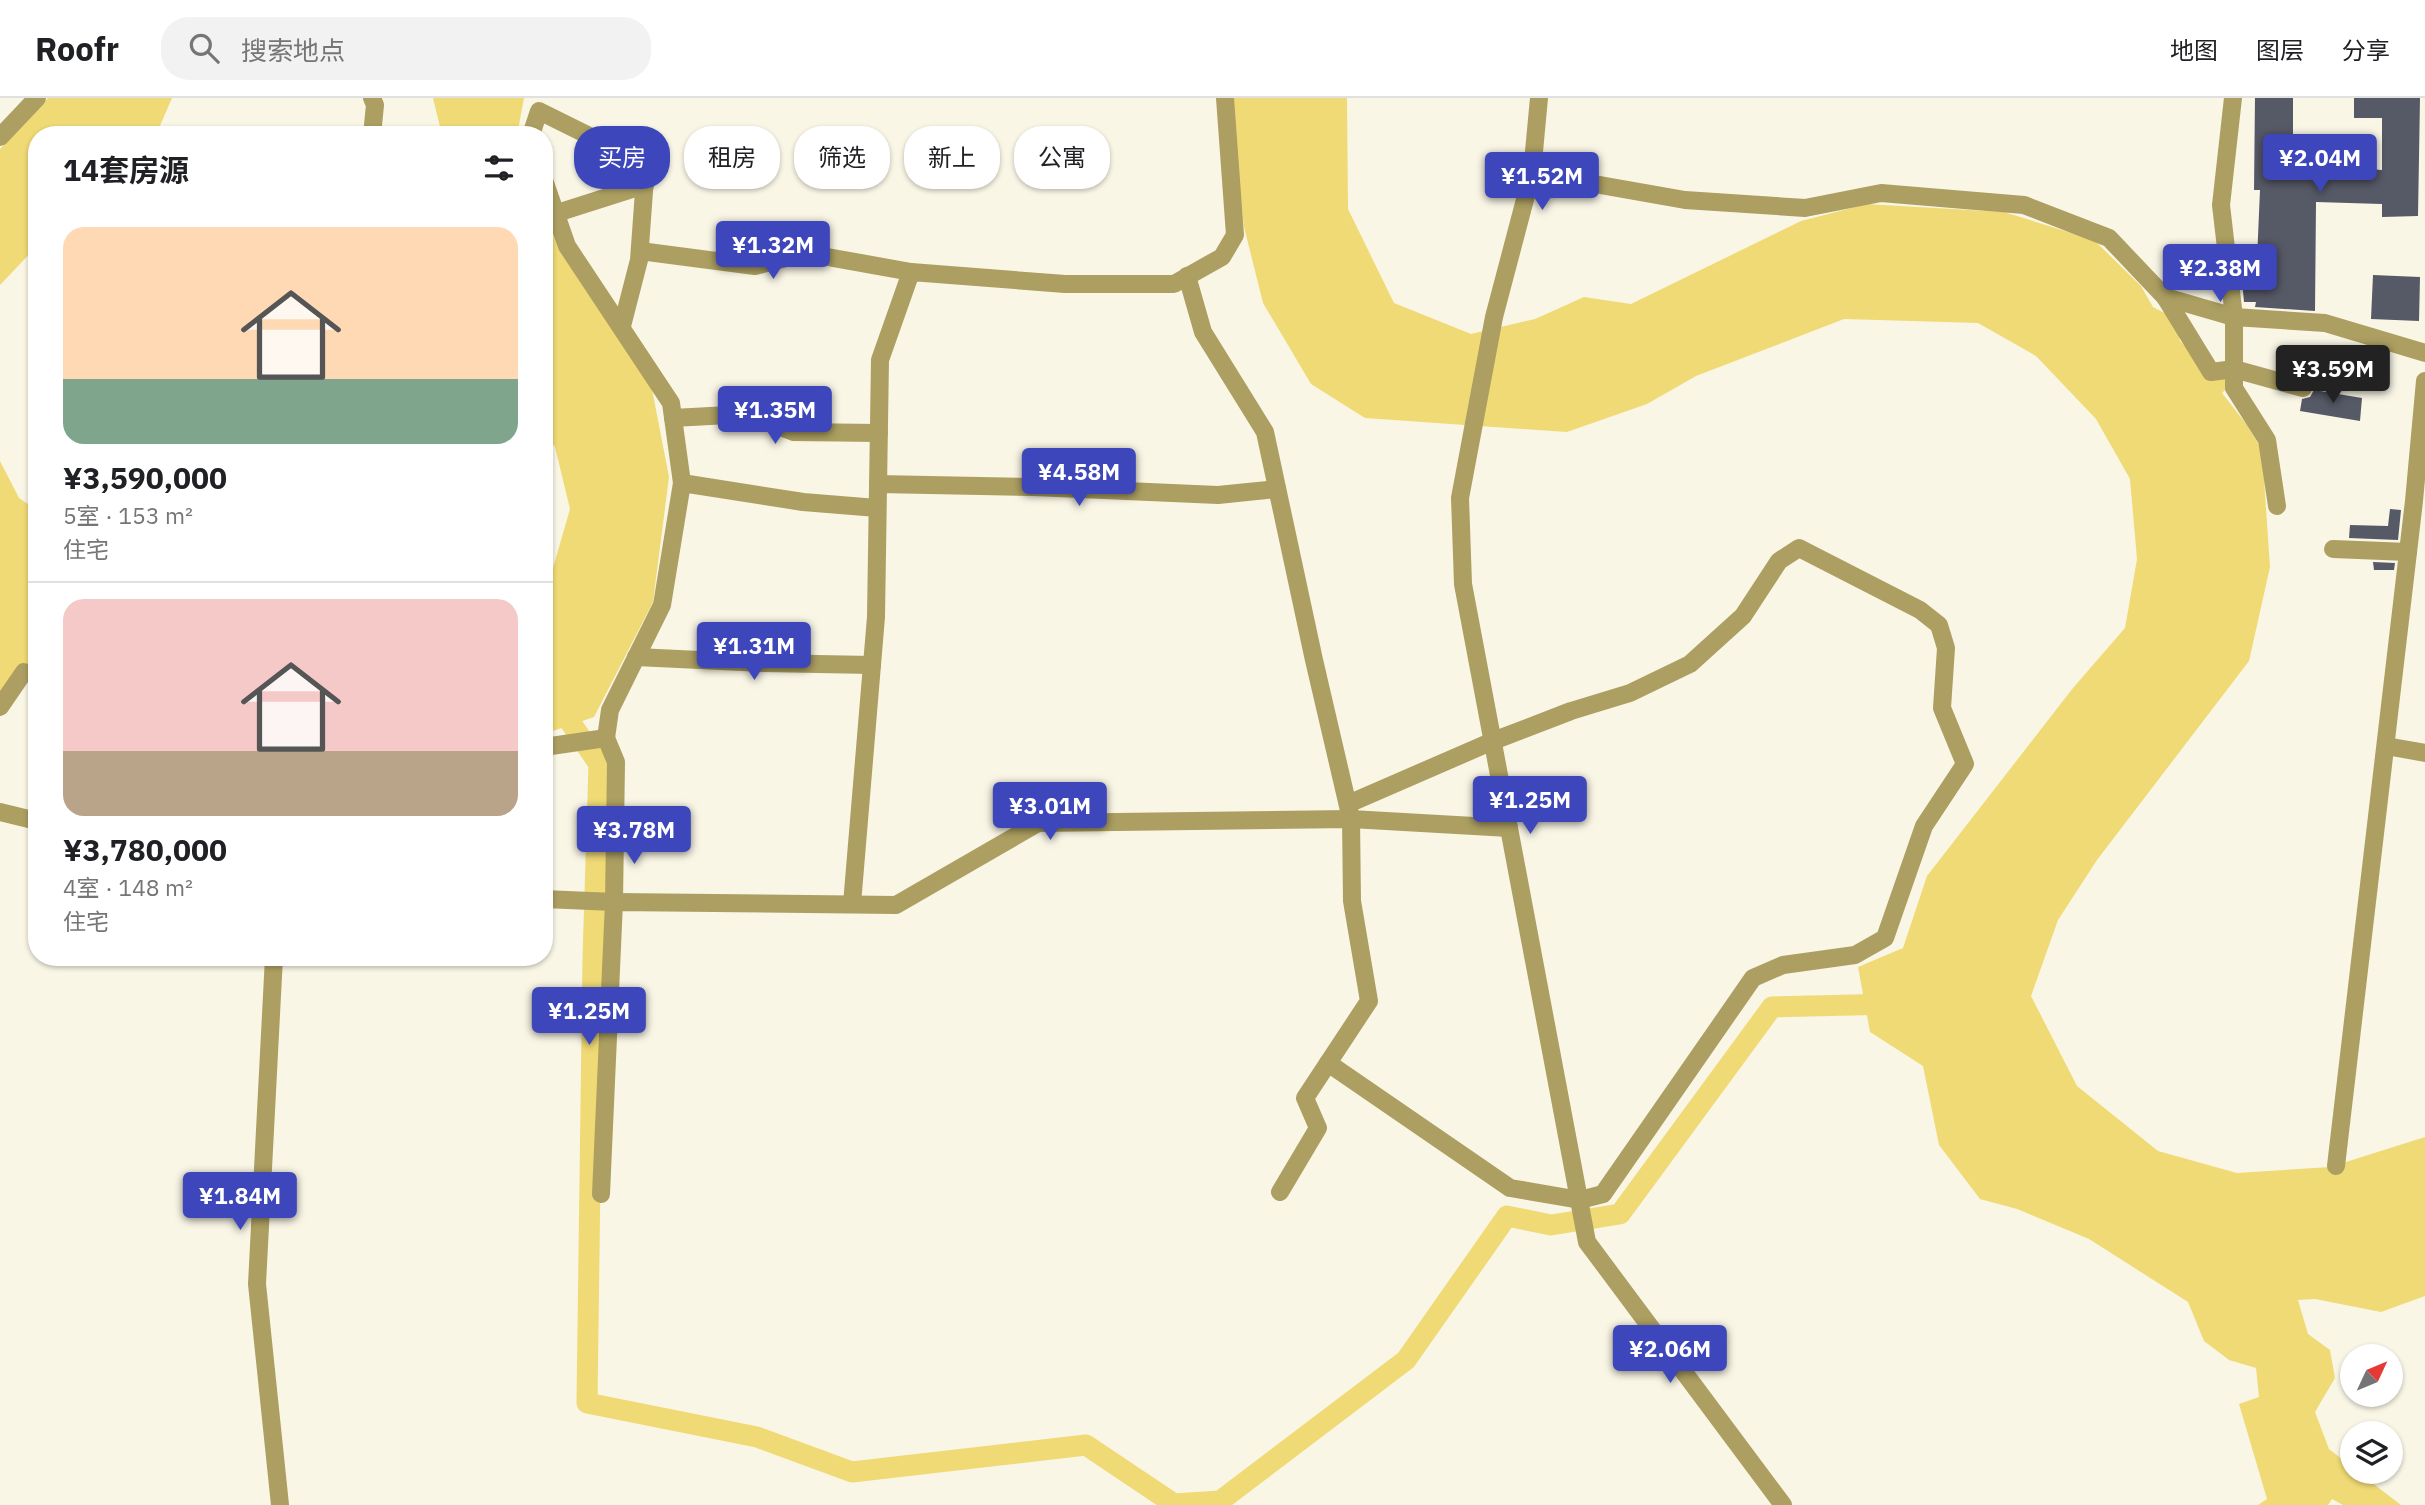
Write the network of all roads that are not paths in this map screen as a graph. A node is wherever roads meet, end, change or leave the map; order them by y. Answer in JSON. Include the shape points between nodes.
{"nodes":[{"id":1,"x":37,"y":98,"type":"edge"},
{"id":2,"x":1225,"y":98,"type":"edge"},
{"id":3,"x":1539,"y":98,"type":"edge"},
{"id":4,"x":2233,"y":98,"type":"edge"},
{"id":5,"x":376,"y":100,"type":"edge"},
{"id":6,"x":373,"y":126,"type":"edge"},
{"id":7,"x":534,"y":126,"type":"edge"},
{"id":8,"x":574,"y":128,"type":"edge"},
{"id":9,"x":0,"y":137,"type":"edge"},
{"id":10,"x":1532,"y":173,"type":"junction"},
{"id":11,"x":630,"y":189,"type":"edge"},
{"id":12,"x":645,"y":189,"type":"edge"},
{"id":13,"x":553,"y":203,"type":"edge"},
{"id":14,"x":557,"y":213,"type":"junction"},
{"id":15,"x":640,"y":251,"type":"junction"},
{"id":16,"x":911,"y":272,"type":"junction"},
{"id":17,"x":1187,"y":276,"type":"junction"},
{"id":18,"x":2165,"y":297,"type":"junction"},
{"id":19,"x":2234,"y":317,"type":"junction"},
{"id":20,"x":622,"y":326,"type":"junction"},
{"id":21,"x":2425,"y":353,"type":"edge"},
{"id":22,"x":2234,"y":369,"type":"junction"},
{"id":23,"x":2425,"y":381,"type":"edge"},
{"id":24,"x":2303,"y":388,"type":"dead end"},
{"id":25,"x":2425,"y":390,"type":"edge"},
{"id":26,"x":673,"y":418,"type":"junction"},
{"id":27,"x":879,"y":433,"type":"junction"},
{"id":28,"x":682,"y":483,"type":"junction"},
{"id":29,"x":878,"y":484,"type":"junction"},
{"id":30,"x":1278,"y":489,"type":"junction"},
{"id":31,"x":2277,"y":506,"type":"dead end"},
{"id":32,"x":877,"y":508,"type":"junction"},
{"id":33,"x":2333,"y":549,"type":"dead end"},
{"id":34,"x":2408,"y":552,"type":"junction"},
{"id":35,"x":636,"y":657,"type":"junction"},
{"id":36,"x":872,"y":665,"type":"junction"},
{"id":37,"x":28,"y":674,"type":"edge"},
{"id":38,"x":0,"y":707,"type":"edge"},
{"id":39,"x":606,"y":738,"type":"junction"},
{"id":40,"x":1493,"y":741,"type":"junction"},
{"id":41,"x":553,"y":746,"type":"edge"},
{"id":42,"x":2386,"y":746,"type":"junction"},
{"id":43,"x":2425,"y":753,"type":"edge"},
{"id":44,"x":0,"y":812,"type":"edge"},
{"id":45,"x":1349,"y":812,"type":"junction"},
{"id":46,"x":28,"y":819,"type":"edge"},
{"id":47,"x":1509,"y":828,"type":"junction"},
{"id":48,"x":553,"y":899,"type":"edge"},
{"id":49,"x":614,"y":902,"type":"junction"},
{"id":50,"x":852,"y":904,"type":"junction"},
{"id":51,"x":274,"y":966,"type":"edge"},
{"id":52,"x":1328,"y":1063,"type":"junction"},
{"id":53,"x":2336,"y":1166,"type":"dead end"},
{"id":54,"x":1280,"y":1192,"type":"dead end"},
{"id":55,"x":601,"y":1194,"type":"dead end"},
{"id":56,"x":1580,"y":1200,"type":"junction"},
{"id":57,"x":280,"y":1505,"type":"edge"},
{"id":58,"x":1783,"y":1505,"type":"edge"}],
"edges":[{"from":1,"to":9,"type":"street"},
{"from":2,"to":17,"type":"street","via":[[1234,235],[1222,257]]},
{"from":3,"to":10,"type":"street"},
{"from":4,"to":19,"type":"street","via":[[2221,205]]},
{"from":5,"to":6,"type":"street"},
{"from":7,"to":8,"type":"street","via":[[540,111]]},
{"from":10,"to":18,"type":"street","via":[[1685,201],[1805,208],[1881,193],[2024,205],[2109,238]]},
{"from":10,"to":40,"type":"street","via":[[1494,317],[1460,498],[1463,584]]},
{"from":11,"to":14,"type":"street"},
{"from":12,"to":15,"type":"street"},
{"from":13,"to":14,"type":"street"},
{"from":14,"to":20,"type":"street","via":[[567,246]]},
{"from":15,"to":16,"type":"street","via":[[755,266],[805,253]]},
{"from":15,"to":20,"type":"street"},
{"from":16,"to":17,"type":"street","via":[[1065,284],[1174,284]]},
{"from":16,"to":27,"type":"street","via":[[880,360]]},
{"from":17,"to":30,"type":"street","via":[[1203,332],[1265,432]]},
{"from":18,"to":19,"type":"street"},
{"from":18,"to":22,"type":"street","via":[[2211,372]]},
{"from":19,"to":21,"type":"street","via":[[2325,323]]},
{"from":19,"to":22,"type":"street"},
{"from":20,"to":26,"type":"street","via":[[671,403]]},
{"from":22,"to":24,"type":"street"},
{"from":22,"to":31,"type":"street","via":[[2234,388],[2267,440]]},
{"from":23,"to":25,"type":"street"},
{"from":25,"to":34,"type":"street"},
{"from":26,"to":27,"type":"street","via":[[747,414],[794,432]]},
{"from":26,"to":28,"type":"street"},
{"from":27,"to":29,"type":"street"},
{"from":28,"to":32,"type":"street"},
{"from":28,"to":35,"type":"street","via":[[662,605]]},
{"from":29,"to":30,"type":"street","via":[[1218,495]]},
{"from":29,"to":32,"type":"street"},
{"from":30,"to":45,"type":"street"},
{"from":32,"to":36,"type":"street"},
{"from":33,"to":34,"type":"street"},
{"from":34,"to":42,"type":"street"},
{"from":35,"to":36,"type":"street"},
{"from":35,"to":39,"type":"street","via":[[610,710]]},
{"from":36,"to":50,"type":"street"},
{"from":37,"to":38,"type":"street","via":[[24,672]]},
{"from":39,"to":41,"type":"street"},
{"from":39,"to":49,"type":"street","via":[[616,762]]},
{"from":40,"to":45,"type":"street"},
{"from":40,"to":47,"type":"street"},
{"from":40,"to":56,"type":"street","via":[[1630,693],[1690,664],[1743,616],[1779,561],[1799,548],[1920,610],[1939,625],[1946,648],[1942,708],[1965,764],[1924,826],[1885,938],[1855,955],[1783,965],[1753,978],[1604,1194]]},
{"from":42,"to":43,"type":"street"},
{"from":42,"to":53,"type":"street"},
{"from":44,"to":46,"type":"street"},
{"from":45,"to":47,"type":"street"},
{"from":45,"to":50,"type":"street","via":[[1038,823],[896,905]]},
{"from":45,"to":52,"type":"street","via":[[1352,901],[1369,1001]]},
{"from":47,"to":56,"type":"street"},
{"from":48,"to":49,"type":"street"},
{"from":49,"to":50,"type":"street"},
{"from":49,"to":55,"type":"street"},
{"from":51,"to":57,"type":"street","via":[[257,1284]]},
{"from":52,"to":54,"type":"street","via":[[1305,1098],[1318,1128]]},
{"from":52,"to":56,"type":"street","via":[[1510,1188]]},
{"from":56,"to":58,"type":"street","via":[[1587,1242]]}]}
